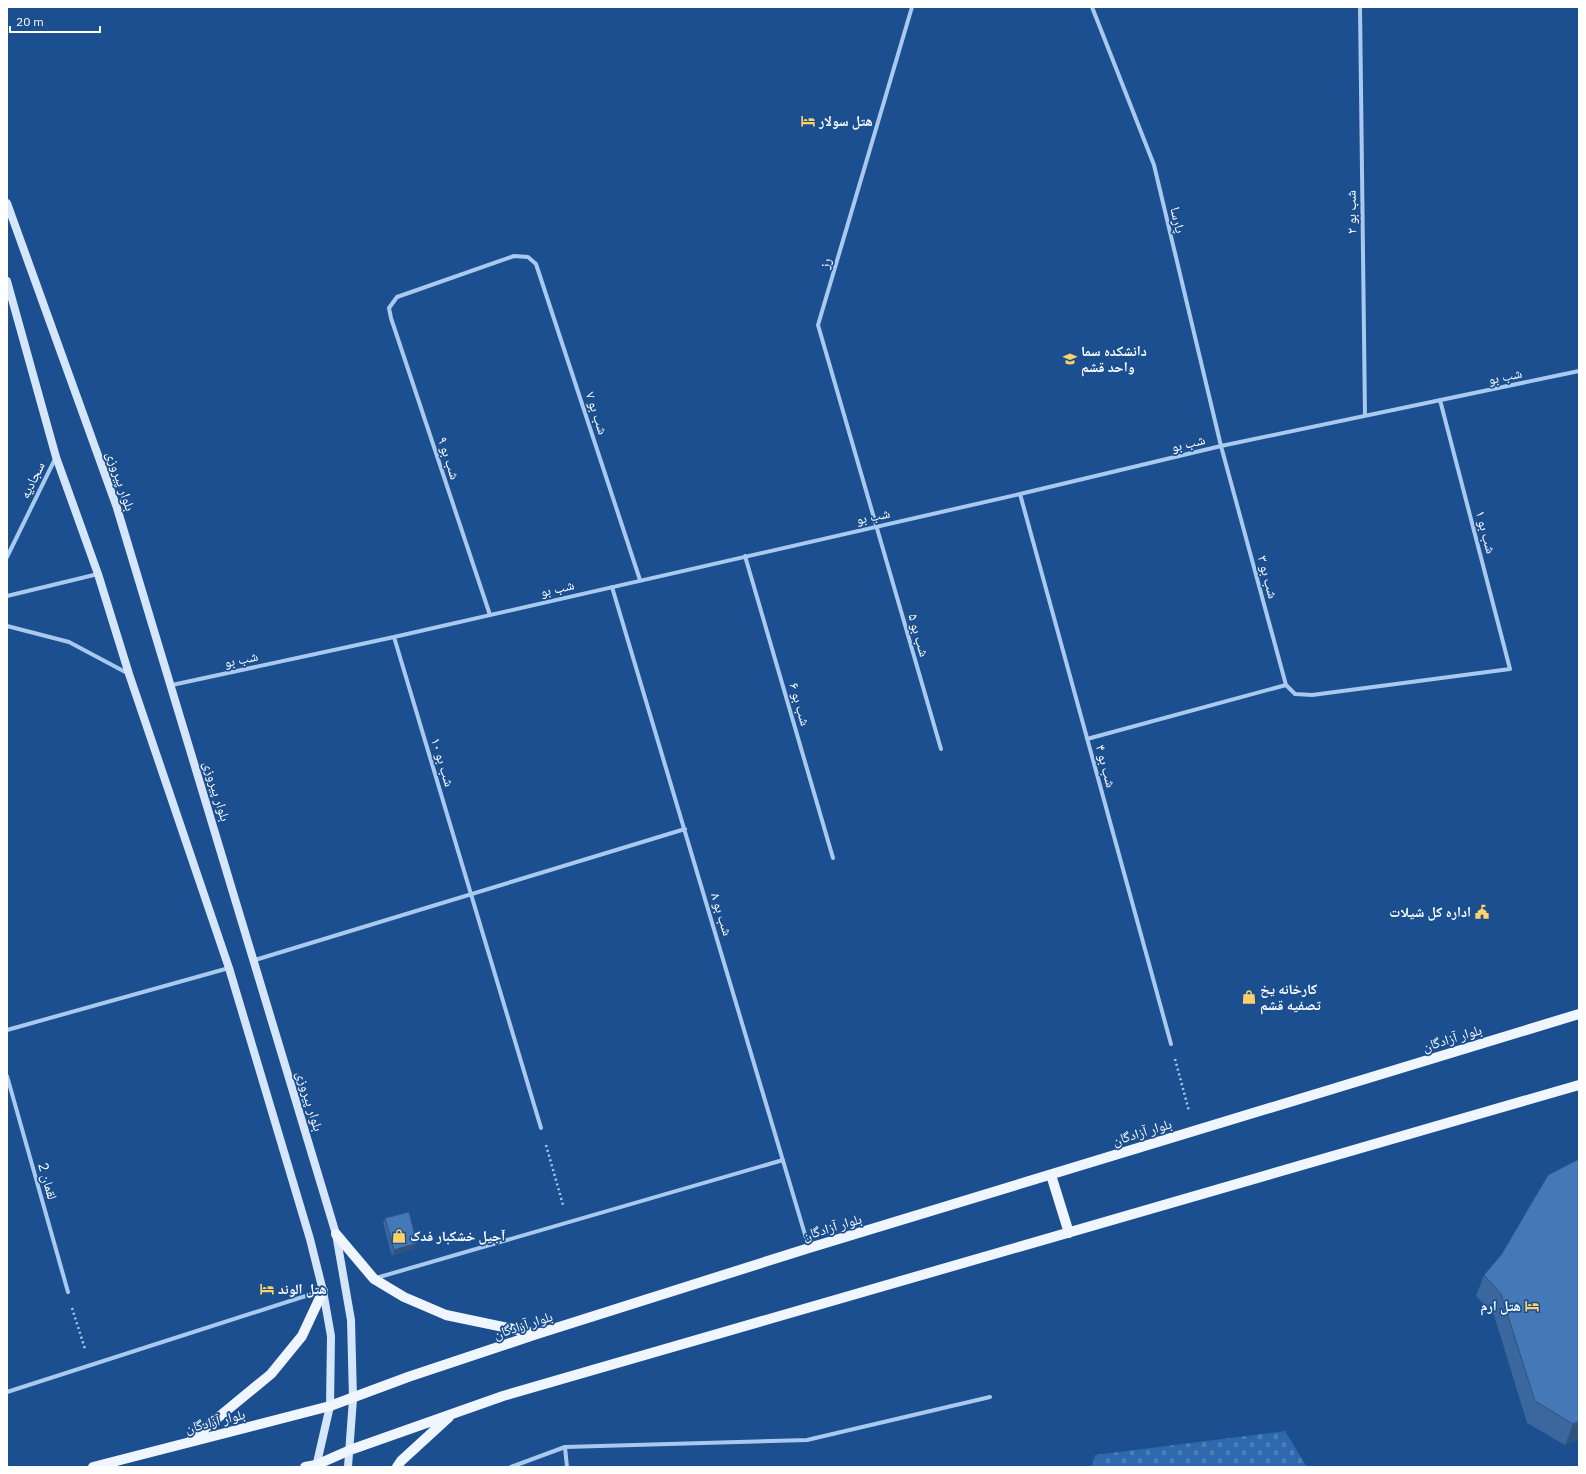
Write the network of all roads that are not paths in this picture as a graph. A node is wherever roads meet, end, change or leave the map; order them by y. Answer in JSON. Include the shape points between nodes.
{"nodes":[{"id":1,"x":912,"y":7,"type":"edge"},
{"id":2,"x":1092,"y":7,"type":"edge"},
{"id":3,"x":1360,"y":7,"type":"edge"},
{"id":4,"x":7,"y":203,"type":"edge"},
{"id":5,"x":7,"y":281,"type":"edge"},
{"id":6,"x":389,"y":308,"type":"joint"},
{"id":7,"x":1579,"y":371,"type":"edge"},
{"id":8,"x":1440,"y":400,"type":"junction"},
{"id":9,"x":1365,"y":416,"type":"junction"},
{"id":10,"x":1221,"y":446,"type":"junction"},
{"id":11,"x":56,"y":457,"type":"junction"},
{"id":12,"x":1020,"y":494,"type":"junction"},
{"id":13,"x":877,"y":526,"type":"junction"},
{"id":14,"x":745,"y":556,"type":"junction"},
{"id":15,"x":7,"y":557,"type":"edge"},
{"id":16,"x":98,"y":574,"type":"junction"},
{"id":17,"x":640,"y":580,"type":"junction"},
{"id":18,"x":612,"y":587,"type":"junction"},
{"id":19,"x":7,"y":596,"type":"edge"},
{"id":20,"x":490,"y":615,"type":"junction"},
{"id":21,"x":7,"y":626,"type":"edge"},
{"id":22,"x":394,"y":637,"type":"junction"},
{"id":23,"x":129,"y":674,"type":"junction"},
{"id":24,"x":1286,"y":685,"type":"junction"},
{"id":25,"x":172,"y":686,"type":"junction"},
{"id":26,"x":1087,"y":739,"type":"junction"},
{"id":27,"x":941,"y":749,"type":"dead end"},
{"id":28,"x":685,"y":829,"type":"junction"},
{"id":29,"x":833,"y":858,"type":"dead end"},
{"id":30,"x":471,"y":894,"type":"junction"},
{"id":31,"x":254,"y":960,"type":"junction"},
{"id":32,"x":229,"y":968,"type":"junction"},
{"id":33,"x":1579,"y":1014,"type":"edge"},
{"id":34,"x":7,"y":1030,"type":"edge"},
{"id":35,"x":1171,"y":1044,"type":"road end"},
{"id":36,"x":7,"y":1076,"type":"edge"},
{"id":37,"x":1579,"y":1085,"type":"edge"},
{"id":38,"x":541,"y":1128,"type":"road end"},
{"id":39,"x":783,"y":1160,"type":"junction"},
{"id":40,"x":1051,"y":1175,"type":"junction"},
{"id":41,"x":1069,"y":1233,"type":"junction"},
{"id":42,"x":336,"y":1234,"type":"junction"},
{"id":43,"x":810,"y":1248,"type":"junction"},
{"id":44,"x":374,"y":1279,"type":"junction"},
{"id":45,"x":323,"y":1291,"type":"junction"},
{"id":46,"x":68,"y":1292,"type":"road end"},
{"id":47,"x":537,"y":1334,"type":"junction"},
{"id":48,"x":7,"y":1392,"type":"edge"},
{"id":49,"x":990,"y":1397,"type":"dead end"},
{"id":50,"x":353,"y":1398,"type":"junction"},
{"id":51,"x":330,"y":1406,"type":"junction"},
{"id":52,"x":452,"y":1414,"type":"junction"},
{"id":53,"x":188,"y":1442,"type":"junction"},
{"id":54,"x":565,"y":1447,"type":"junction"},
{"id":55,"x":350,"y":1450,"type":"junction"},
{"id":56,"x":316,"y":1466,"type":"edge"},
{"id":57,"x":93,"y":1467,"type":"edge"},
{"id":58,"x":304,"y":1467,"type":"edge"},
{"id":59,"x":348,"y":1467,"type":"edge"},
{"id":60,"x":397,"y":1467,"type":"edge"},
{"id":61,"x":511,"y":1467,"type":"edge"},
{"id":62,"x":567,"y":1467,"type":"edge"}],
"edges":[{"from":1,"to":13,"type":"street","name":"رز","via":[[818,325]]},
{"from":2,"to":10,"type":"street","name":"پارسا","via":[[1154,165]]},
{"from":3,"to":9,"type":"street","name":"شب بو ۲"},
{"from":4,"to":25,"type":"main road","name":"بلوار پیروزی","via":[[117,508]]},
{"from":5,"to":11,"type":"main road"},
{"from":6,"to":17,"type":"street","name":"شب بو ۷","via":[[397,297],[514,256],[528,257],[536,264]]},
{"from":6,"to":20,"type":"street","name":"شب بو ۹"},
{"from":7,"to":8,"type":"street","name":"شب بو"},
{"from":8,"to":9,"type":"street","name":"شب بو"},
{"from":8,"to":24,"type":"street","name":"شب بو ۱","via":[[1510,669],[1312,695],[1295,694]]},
{"from":9,"to":10,"type":"street","name":"شب بو"},
{"from":10,"to":12,"type":"street","name":"شب بو"},
{"from":10,"to":24,"type":"street","name":"شب بو ۳"},
{"from":11,"to":15,"type":"street","name":"سجادیه"},
{"from":11,"to":16,"type":"main road"},
{"from":12,"to":13,"type":"street","name":"شب بو"},
{"from":12,"to":26,"type":"street","name":"شب بو ۴"},
{"from":13,"to":14,"type":"street","name":"شب بو"},
{"from":13,"to":27,"type":"street","name":"شب بو ۵"},
{"from":14,"to":17,"type":"street","name":"شب بو"},
{"from":14,"to":29,"type":"street","name":"شب بو ۶"},
{"from":16,"to":19,"type":"street"},
{"from":16,"to":23,"type":"main road"},
{"from":17,"to":18,"type":"street","name":"شب بو"},
{"from":18,"to":20,"type":"street","name":"شب بو"},
{"from":18,"to":28,"type":"street","name":"شب بو ۸"},
{"from":20,"to":22,"type":"street","name":"شب بو"},
{"from":21,"to":23,"type":"street","via":[[69,642]]},
{"from":22,"to":25,"type":"street","name":"شب بو"},
{"from":22,"to":30,"type":"street","name":"شب بو ۱۰"},
{"from":23,"to":32,"type":"main road"},
{"from":24,"to":26,"type":"street"},
{"from":25,"to":31,"type":"main road","name":"بلوار پیروزی"},
{"from":26,"to":35,"type":"street","name":"شب بو ۴"},
{"from":28,"to":30,"type":"street"},
{"from":28,"to":39,"type":"street","name":"شب بو ۸"},
{"from":30,"to":31,"type":"street"},
{"from":30,"to":38,"type":"street","name":"شب بو ۱۰"},
{"from":31,"to":42,"type":"main road","name":"بلوار پیروزی"},
{"from":32,"to":34,"type":"street"},
{"from":32,"to":45,"type":"main road","via":[[310,1239]]},
{"from":33,"to":40,"type":"main road","name":"بلوار آزادگان"},
{"from":36,"to":46,"type":"street","name":"لقمان 2"},
{"from":37,"to":41,"type":"main road"},
{"from":39,"to":43,"type":"street","name":"شب بو ۸"},
{"from":39,"to":44,"type":"street"},
{"from":40,"to":41,"type":"main road"},
{"from":40,"to":43,"type":"main road","name":"بلوار آزادگان"},
{"from":41,"to":52,"type":"main road","via":[[503,1396]]},
{"from":42,"to":44,"type":"main road"},
{"from":42,"to":50,"type":"main road","name":"بلوار پیروزی","via":[[350,1320]]},
{"from":43,"to":47,"type":"main road","name":"بلوار آزادگان"},
{"from":44,"to":47,"type":"main road","via":[[404,1298],[446,1315]]},
{"from":45,"to":48,"type":"street"},
{"from":45,"to":51,"type":"main road","via":[[331,1336]]},
{"from":45,"to":53,"type":"main road","via":[[302,1336],[271,1374]]},
{"from":47,"to":50,"type":"main road","name":"بلوار آزادگان"},
{"from":49,"to":54,"type":"street","via":[[807,1440]]},
{"from":50,"to":51,"type":"main road","name":"بلوار آزادگان"},
{"from":50,"to":55,"type":"main road","name":"بلوار پیروزی"},
{"from":51,"to":53,"type":"main road","name":"بلوار آزادگان"},
{"from":51,"to":56,"type":"main road"},
{"from":52,"to":55,"type":"main road"},
{"from":52,"to":60,"type":"main road"},
{"from":53,"to":57,"type":"main road","name":"بلوار آزادگان"},
{"from":54,"to":61,"type":"street"},
{"from":54,"to":62,"type":"street"},
{"from":55,"to":56,"type":"main road"},
{"from":55,"to":59,"type":"main road","name":"بلوار پیروزی"},
{"from":56,"to":58,"type":"main road"}]}
